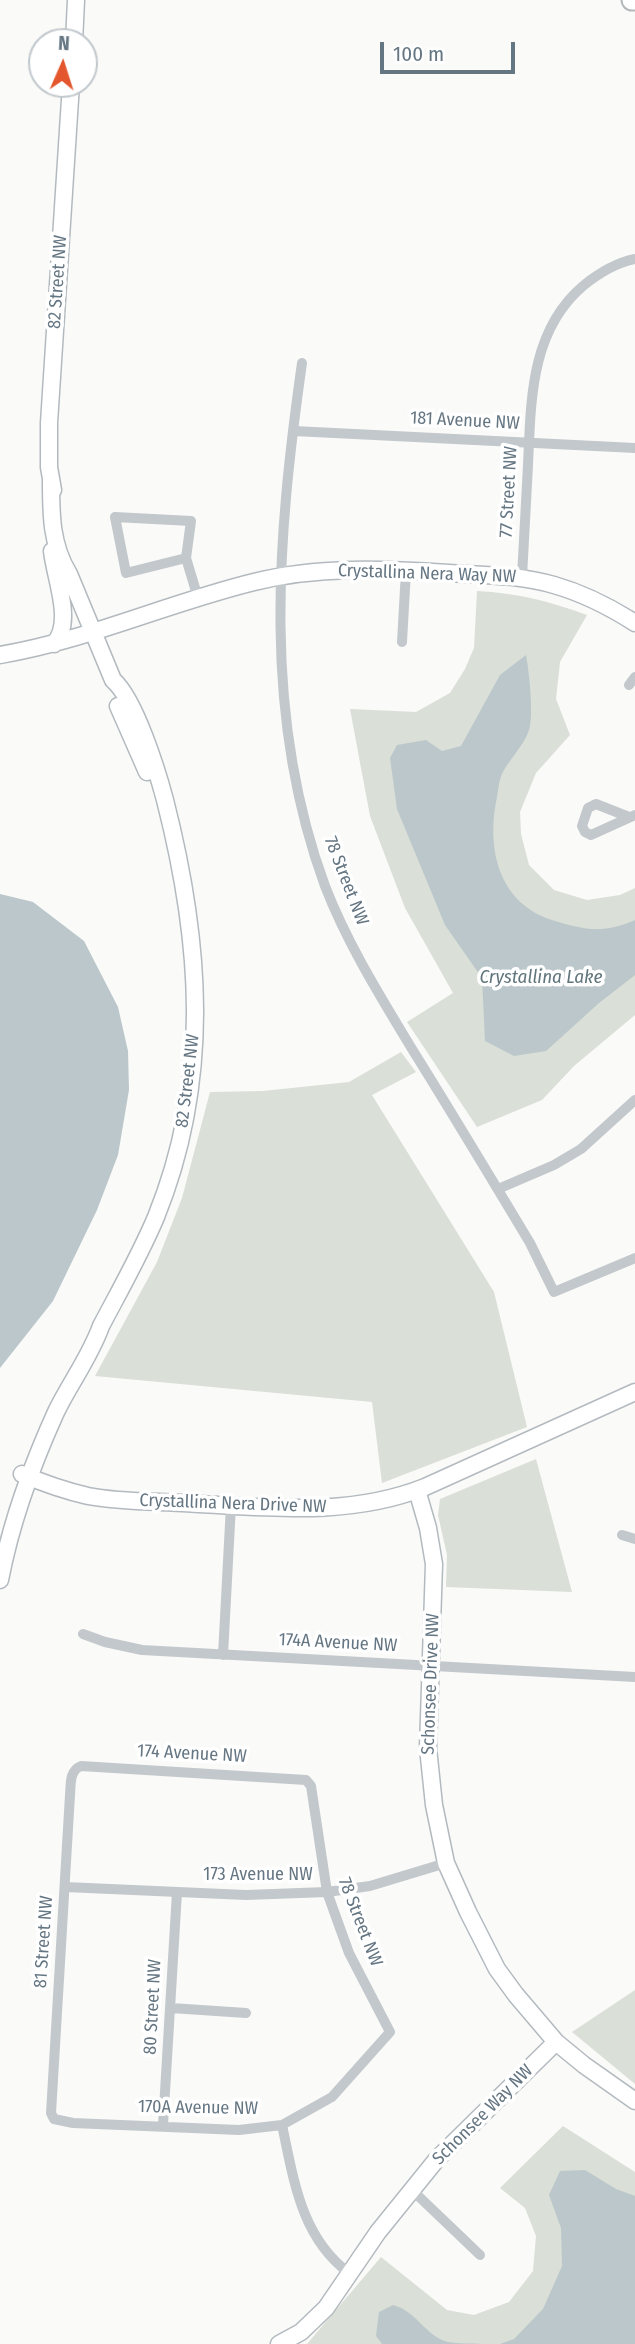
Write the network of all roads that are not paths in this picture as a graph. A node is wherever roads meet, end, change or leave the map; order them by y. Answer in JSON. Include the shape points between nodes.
{"nodes":[{"id":1,"x":76,"y":0,"type":"edge"},
{"id":2,"x":75,"y":28,"type":"edge"},
{"id":3,"x":70,"y":98,"type":"edge"},
{"id":4,"x":635,"y":259,"type":"edge"},
{"id":5,"x":302,"y":363,"type":"dead end"},
{"id":6,"x":294,"y":431,"type":"junction"},
{"id":7,"x":529,"y":442,"type":"junction"},
{"id":8,"x":635,"y":448,"type":"edge"},
{"id":9,"x":51,"y":481,"type":"junction"},
{"id":10,"x":51,"y":517,"type":"junction"},
{"id":11,"x":186,"y":558,"type":"junction"},
{"id":12,"x":406,"y":571,"type":"junction"},
{"id":13,"x":69,"y":574,"type":"junction"},
{"id":14,"x":280,"y":576,"type":"junction"},
{"id":15,"x":522,"y":577,"type":"junction"},
{"id":16,"x":198,"y":598,"type":"junction"},
{"id":17,"x":635,"y":623,"type":"edge"},
{"id":18,"x":92,"y":633,"type":"junction"},
{"id":19,"x":402,"y":642,"type":"dead end"},
{"id":20,"x":54,"y":644,"type":"junction"},
{"id":21,"x":0,"y":654,"type":"edge"},
{"id":22,"x":635,"y":1101,"type":"edge"},
{"id":23,"x":498,"y":1189,"type":"junction"},
{"id":24,"x":635,"y":1258,"type":"edge"},
{"id":25,"x":635,"y":1392,"type":"edge"},
{"id":26,"x":26,"y":1476,"type":"junction"},
{"id":27,"x":417,"y":1490,"type":"junction"},
{"id":28,"x":231,"y":1505,"type":"junction"},
{"id":29,"x":622,"y":1535,"type":"dead end"},
{"id":30,"x":635,"y":1539,"type":"edge"},
{"id":31,"x":0,"y":1544,"type":"edge"},
{"id":32,"x":0,"y":1580,"type":"edge"},
{"id":33,"x":83,"y":1634,"type":"dead end"},
{"id":34,"x":223,"y":1655,"type":"junction"},
{"id":35,"x":431,"y":1665,"type":"junction"},
{"id":36,"x":635,"y":1677,"type":"edge"},
{"id":37,"x":76,"y":1768,"type":"joint"},
{"id":38,"x":306,"y":1780,"type":"joint"},
{"id":39,"x":446,"y":1863,"type":"junction"},
{"id":40,"x":65,"y":1887,"type":"junction"},
{"id":41,"x":177,"y":1892,"type":"junction"},
{"id":42,"x":327,"y":1892,"type":"junction"},
{"id":43,"x":171,"y":2008,"type":"junction"},
{"id":44,"x":246,"y":2012,"type":"dead end"},
{"id":45,"x":390,"y":2032,"type":"joint"},
{"id":46,"x":556,"y":2042,"type":"junction"},
{"id":47,"x":635,"y":2101,"type":"edge"},
{"id":48,"x":54,"y":2119,"type":"joint"},
{"id":49,"x":163,"y":2125,"type":"junction"},
{"id":50,"x":282,"y":2125,"type":"junction"},
{"id":51,"x":412,"y":2190,"type":"junction"},
{"id":52,"x":480,"y":2255,"type":"dead end"},
{"id":53,"x":349,"y":2273,"type":"junction"},
{"id":54,"x":279,"y":2344,"type":"edge"}],
"edges":[{"from":1,"to":2,"type":"street"},
{"from":3,"to":9,"type":"street","name":"82 Street NW","via":[[49,423]]},
{"from":4,"to":7,"type":"street","name":"77 Street NW","via":[[609,268],[576,292],[550,329],[532,387]]},
{"from":5,"to":6,"type":"street","name":"78 Street NW"},
{"from":6,"to":7,"type":"street","name":"181 Avenue NW"},
{"from":6,"to":14,"type":"street","name":"78 Street NW"},
{"from":7,"to":8,"type":"street","name":"181 Avenue NW"},
{"from":7,"to":15,"type":"street","name":"77 Street NW"},
{"from":9,"to":10,"type":"street","name":"82 Street NW"},
{"from":9,"to":13,"type":"street","name":"82 Street NW"},
{"from":10,"to":13,"type":"street","name":"82 Street NW","via":[[60,559]]},
{"from":10,"to":20,"type":"street","via":[[53,563],[64,617],[61,637]]},
{"from":11,"to":11,"type":"street","via":[[126,573],[115,517],[191,521]]},
{"from":11,"to":16,"type":"street"},
{"from":12,"to":14,"type":"street","name":"Crystallina Nera Way NW","via":[[334,570]]},
{"from":12,"to":15,"type":"street","name":"Crystallina Nera Way NW"},
{"from":12,"to":19,"type":"street"},
{"from":13,"to":18,"type":"street","name":"82 Street NW"},
{"from":14,"to":16,"type":"street","name":"Crystallina Nera Way NW"},
{"from":14,"to":23,"type":"street","name":"78 Street NW","via":[[281,681],[290,754],[326,887],[360,961]]},
{"from":15,"to":17,"type":"street","name":"Crystallina Nera Way NW","via":[[587,597]]},
{"from":16,"to":18,"type":"street","name":"Crystallina Nera Way NW"},
{"from":18,"to":20,"type":"street","name":"Crystallina Nera Way NW"},
{"from":18,"to":26,"type":"street","name":"82 Street NW","via":[[113,680],[112,691],[170,822],[187,898],[195,973],[193,1046],[178,1149],[156,1217]]},
{"from":20,"to":21,"type":"street","name":"Crystallina Nera Way NW"},
{"from":22,"to":23,"type":"street","via":[[582,1149]]},
{"from":23,"to":24,"type":"street","name":"78 Street NW","via":[[554,1292]]},
{"from":25,"to":27,"type":"street","name":"Crystallina Nera Drive NW"},
{"from":26,"to":28,"type":"street","name":"Crystallina Nera Drive NW","via":[[90,1496]]},
{"from":26,"to":31,"type":"street","name":"82 Street NW"},
{"from":26,"to":32,"type":"street","name":"82 Street NW"},
{"from":27,"to":28,"type":"street","name":"Crystallina Nera Drive NW","via":[[324,1509]]},
{"from":27,"to":35,"type":"street","name":"Schonsee Drive NW","via":[[435,1564]]},
{"from":28,"to":34,"type":"street"},
{"from":29,"to":30,"type":"street"},
{"from":33,"to":34,"type":"street","name":"174A Avenue NW","via":[[134,1649]]},
{"from":34,"to":35,"type":"street","name":"174A Avenue NW"},
{"from":35,"to":36,"type":"street","name":"174A Avenue NW"},
{"from":35,"to":39,"type":"street","name":"Schonsee Drive NW","via":[[429,1770]]},
{"from":37,"to":38,"type":"street","name":"174 Avenue NW"},
{"from":37,"to":40,"type":"street","name":"81 Street NW"},
{"from":38,"to":42,"type":"street","name":"78 Street NW","via":[[311,1786]]},
{"from":39,"to":42,"type":"street","name":"173 Avenue NW","via":[[370,1886]]},
{"from":39,"to":46,"type":"street","name":"Schonsee Drive NW","via":[[497,1969]]},
{"from":40,"to":41,"type":"street","name":"173 Avenue NW"},
{"from":40,"to":48,"type":"street","name":"81 Street NW"},
{"from":41,"to":42,"type":"street","name":"173 Avenue NW"},
{"from":41,"to":43,"type":"street","name":"80 Street NW"},
{"from":42,"to":45,"type":"street","name":"78 Street NW","via":[[349,1954]]},
{"from":43,"to":44,"type":"street"},
{"from":43,"to":49,"type":"street","name":"80 Street NW"},
{"from":45,"to":50,"type":"street","name":"170A Avenue NW","via":[[332,2097]]},
{"from":46,"to":47,"type":"street","name":"Schonsee Drive NW"},
{"from":46,"to":51,"type":"street","name":"Schonsee Way NW","via":[[461,2134]]},
{"from":48,"to":49,"type":"street","name":"170A Avenue NW"},
{"from":49,"to":50,"type":"street","name":"170A Avenue NW","via":[[239,2130]]},
{"from":50,"to":53,"type":"street","via":[[311,2231],[333,2261]]},
{"from":51,"to":52,"type":"street"},
{"from":51,"to":53,"type":"street","name":"Schonsee Way NW"},
{"from":53,"to":54,"type":"street","name":"Schonsee Way NW","via":[[319,2316]]}]}
